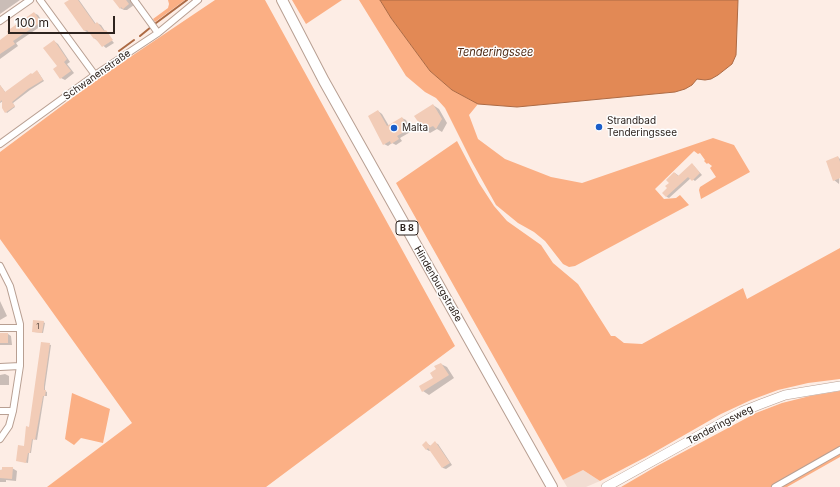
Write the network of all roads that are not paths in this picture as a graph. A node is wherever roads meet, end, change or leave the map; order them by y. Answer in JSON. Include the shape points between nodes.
{"nodes":[{"id":1,"x":30,"y":0,"type":"edge"},
{"id":2,"x":40,"y":0,"type":"edge"},
{"id":3,"x":134,"y":0,"type":"edge"},
{"id":4,"x":200,"y":0,"type":"edge"},
{"id":5,"x":276,"y":0,"type":"edge"},
{"id":6,"x":282,"y":0,"type":"edge"},
{"id":7,"x":0,"y":21,"type":"edge"},
{"id":8,"x":158,"y":33,"type":"junction"},
{"id":9,"x":94,"y":75,"type":"junction"},
{"id":10,"x":324,"y":81,"type":"junction"},
{"id":11,"x":0,"y":144,"type":"edge"},
{"id":12,"x":0,"y":266,"type":"edge"},
{"id":13,"x":2,"y":276,"type":"edge"},
{"id":14,"x":0,"y":328,"type":"edge"},
{"id":15,"x":20,"y":328,"type":"junction"},
{"id":16,"x":20,"y":366,"type":"junction"},
{"id":17,"x":0,"y":367,"type":"edge"},
{"id":18,"x":840,"y":386,"type":"edge"},
{"id":19,"x":14,"y":411,"type":"junction"},
{"id":20,"x":0,"y":412,"type":"edge"},
{"id":21,"x":0,"y":439,"type":"edge"},
{"id":22,"x":840,"y":450,"type":"edge"},
{"id":23,"x":552,"y":487,"type":"edge"},
{"id":24,"x":607,"y":487,"type":"edge"},
{"id":25,"x":775,"y":487,"type":"edge"}],
"edges":[{"from":1,"to":7,"type":"street"},
{"from":2,"to":9,"type":"street"},
{"from":3,"to":8,"type":"street"},
{"from":4,"to":8,"type":"street","name":"Schwanenstraße"},
{"from":5,"to":10,"type":"main road","name":"Hindenburgstraße","number":"B 8"},
{"from":6,"to":10,"type":"main road","name":"Hindenburgstraße","number":"B 8"},
{"from":8,"to":9,"type":"street","name":"Schwanenstraße"},
{"from":9,"to":11,"type":"street","name":"Schwanenstraße"},
{"from":10,"to":23,"type":"main road","name":"Hindenburgstraße","number":"B 8"},
{"from":12,"to":13,"type":"street"},
{"from":13,"to":15,"type":"street","via":[[10,286]]},
{"from":14,"to":15,"type":"street"},
{"from":15,"to":16,"type":"street"},
{"from":16,"to":17,"type":"street"},
{"from":16,"to":19,"type":"street"},
{"from":18,"to":24,"type":"street","name":"Tenderingsweg","via":[[786,396],[761,404]]},
{"from":19,"to":20,"type":"street"},
{"from":19,"to":21,"type":"street","via":[[9,426]]},
{"from":22,"to":25,"type":"street"}]}
